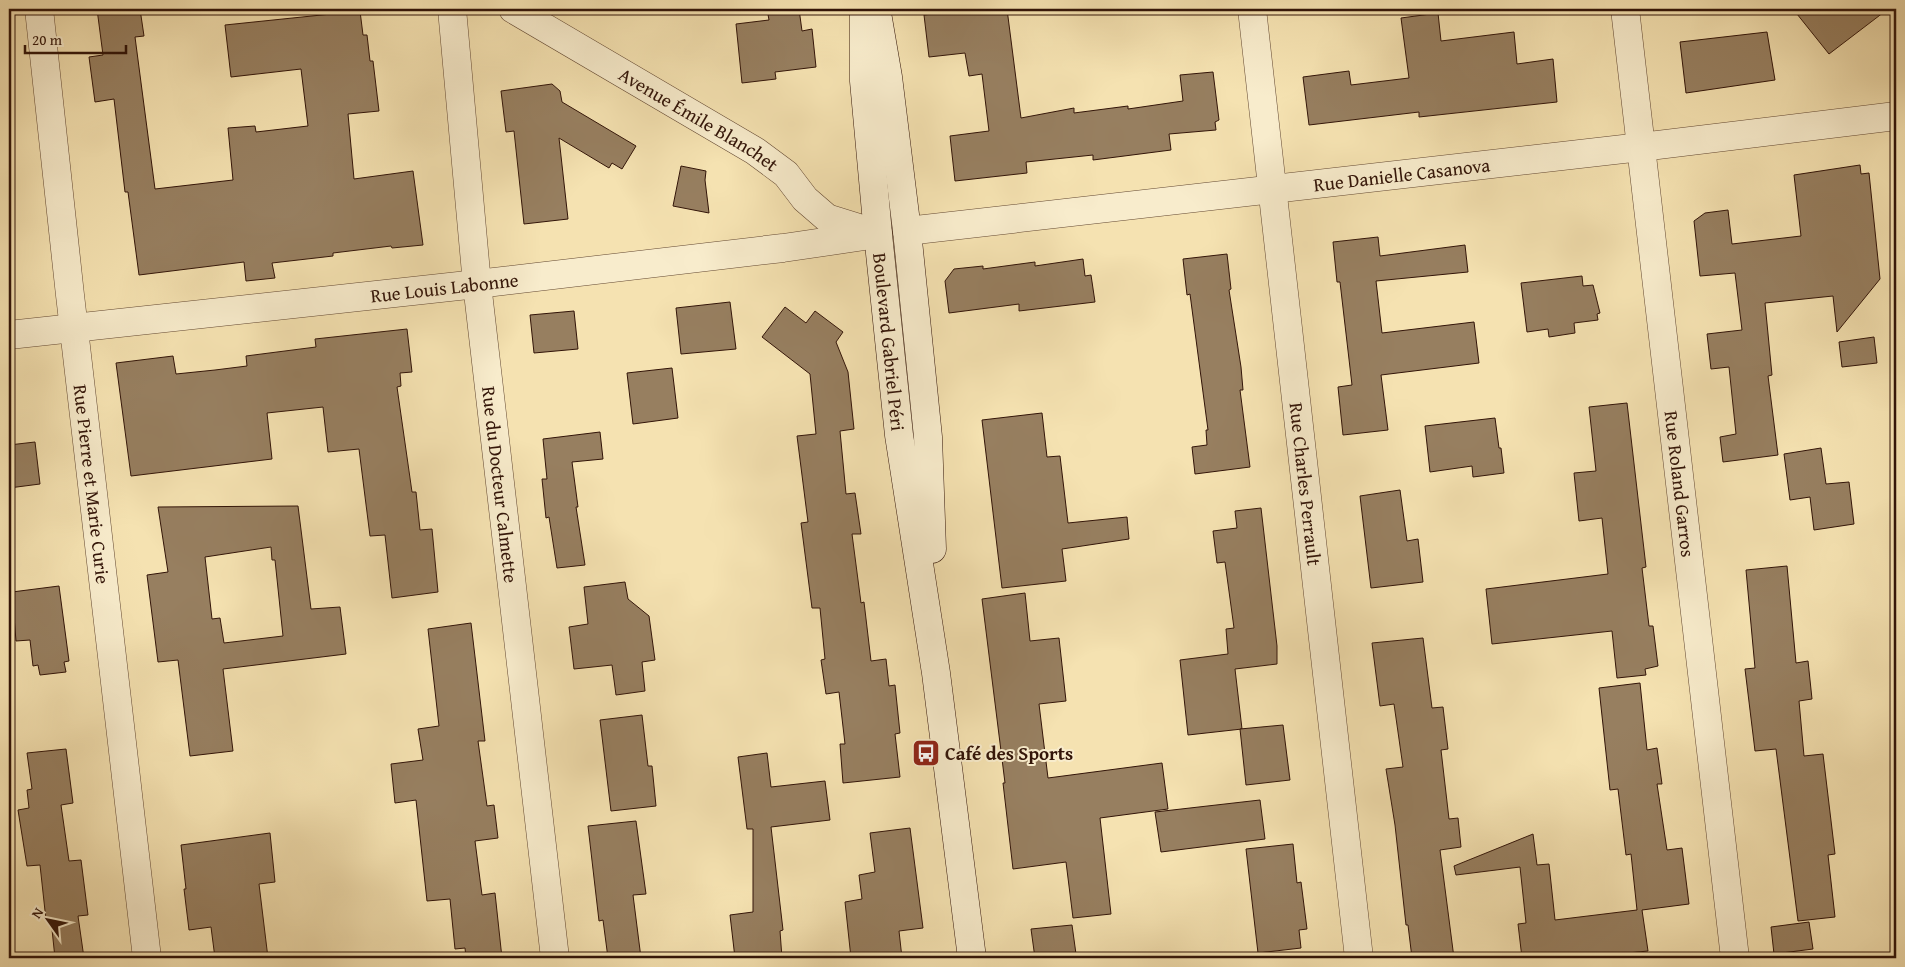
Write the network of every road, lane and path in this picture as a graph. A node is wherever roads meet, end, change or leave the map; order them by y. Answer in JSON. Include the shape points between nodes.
{"nodes":[{"id":1,"x":39,"y":9,"type":"edge"},
{"id":2,"x":452,"y":9,"type":"edge"},
{"id":3,"x":513,"y":9,"type":"edge"},
{"id":4,"x":864,"y":9,"type":"edge"},
{"id":5,"x":877,"y":9,"type":"edge"},
{"id":6,"x":1252,"y":9,"type":"edge"},
{"id":7,"x":1625,"y":9,"type":"edge"},
{"id":8,"x":1896,"y":116,"type":"edge"},
{"id":9,"x":1641,"y":147,"type":"junction"},
{"id":10,"x":1273,"y":190,"type":"junction"},
{"id":11,"x":907,"y":231,"type":"junction"},
{"id":12,"x":878,"y":234,"type":"junction"},
{"id":13,"x":477,"y":284,"type":"junction"},
{"id":14,"x":74,"y":327,"type":"junction"},
{"id":15,"x":9,"y":335,"type":"edge"},
{"id":16,"x":936,"y":673,"type":"junction"},
{"id":17,"x":147,"y":958,"type":"edge"},
{"id":18,"x":555,"y":958,"type":"edge"},
{"id":19,"x":972,"y":958,"type":"edge"},
{"id":20,"x":1359,"y":958,"type":"edge"},
{"id":21,"x":1735,"y":958,"type":"edge"}],
"edges":[{"from":1,"to":14,"type":"street","name":"Rue Pierre et Marie Curie"},
{"from":2,"to":13,"type":"street","name":"Rue du Docteur Calmette"},
{"from":3,"to":12,"type":"street","name":"Avenue Émile Blanchet","via":[[755,151],[786,174],[805,199],[827,218]]},
{"from":4,"to":12,"type":"street","name":"Boulevard Gabriel Péri","via":[[864,81]]},
{"from":5,"to":11,"type":"street","name":"Boulevard Gabriel Péri"},
{"from":6,"to":10,"type":"street","name":"Rue Charles Perrault"},
{"from":7,"to":9,"type":"street","name":"Rue Roland Garros"},
{"from":8,"to":9,"type":"street","name":"Rue Danielle Casanova"},
{"from":9,"to":10,"type":"street","name":"Rue Danielle Casanova"},
{"from":9,"to":21,"type":"street","name":"Rue Roland Garros"},
{"from":10,"to":11,"type":"street","name":"Rue Danielle Casanova"},
{"from":10,"to":20,"type":"street","name":"Rue Charles Perrault"},
{"from":11,"to":12,"type":"street","name":"Rue Louis Labonne"},
{"from":11,"to":16,"type":"street","name":"Boulevard Gabriel Péri","via":[[928,437]]},
{"from":12,"to":13,"type":"street","name":"Rue Louis Labonne"},
{"from":12,"to":16,"type":"street","name":"Boulevard Gabriel Péri","via":[[899,435]]},
{"from":13,"to":14,"type":"street","name":"Rue Louis Labonne"},
{"from":13,"to":18,"type":"street","name":"Rue du Docteur Calmette"},
{"from":14,"to":15,"type":"street","name":"Rue Louis Labonne"},
{"from":14,"to":17,"type":"street","name":"Rue Pierre et Marie Curie"},
{"from":16,"to":19,"type":"street","name":"Boulevard Gabriel Péri"}]}
